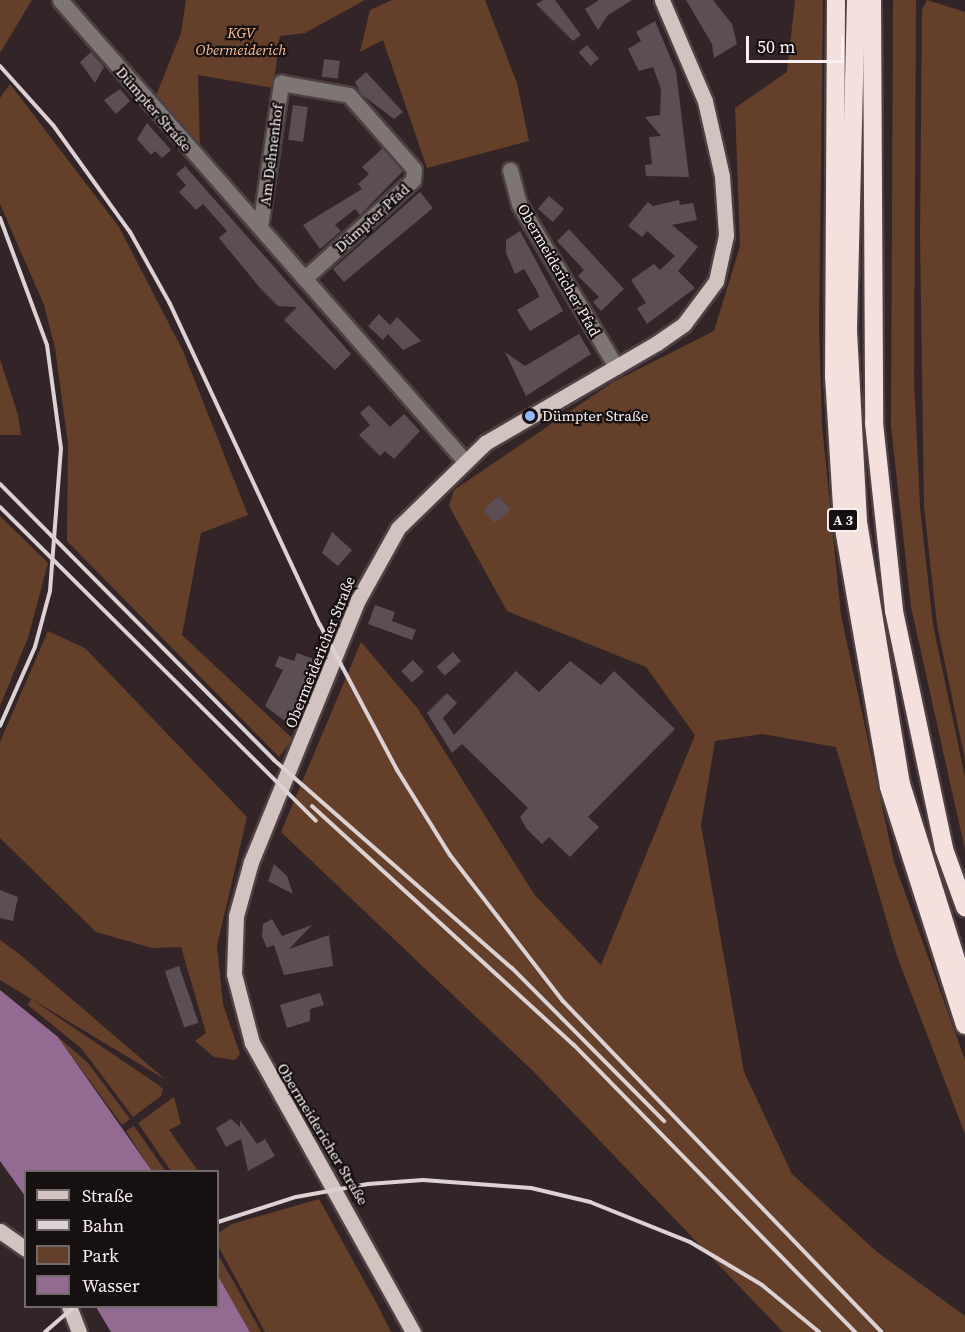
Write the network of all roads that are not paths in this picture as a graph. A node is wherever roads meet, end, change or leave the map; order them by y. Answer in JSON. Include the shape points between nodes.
{"nodes":[{"id":1,"x":60,"y":0,"type":"edge"},
{"id":2,"x":662,"y":0,"type":"edge"},
{"id":3,"x":836,"y":0,"type":"edge"},
{"id":4,"x":856,"y":0,"type":"edge"},
{"id":5,"x":872,"y":0,"type":"edge"},
{"id":6,"x":281,"y":83,"type":"joint"},
{"id":7,"x":510,"y":170,"type":"dead end"},
{"id":8,"x":261,"y":227,"type":"junction"},
{"id":9,"x":304,"y":279,"type":"junction"},
{"id":10,"x":616,"y":367,"type":"junction"},
{"id":11,"x":464,"y":460,"type":"junction"},
{"id":12,"x":965,"y":907,"type":"edge"},
{"id":13,"x":965,"y":987,"type":"edge"},
{"id":14,"x":965,"y":1025,"type":"edge"},
{"id":15,"x":0,"y":1231,"type":"edge"},
{"id":16,"x":24,"y":1248,"type":"edge"},
{"id":17,"x":70,"y":1308,"type":"edge"},
{"id":18,"x":79,"y":1332,"type":"edge"},
{"id":19,"x":412,"y":1332,"type":"edge"}],
"edges":[{"from":1,"to":8,"type":"street","name":"Dümpter Straße"},
{"from":2,"to":10,"type":"main road","name":"Obermeidericher Straße","via":[[705,101],[722,176],[724,260],[705,301],[684,324]]},
{"from":3,"to":14,"type":"highway","number":"A 3","via":[[834,376],[843,523],[889,787]]},
{"from":4,"to":13,"type":"highway","number":"A 3","via":[[848,331],[858,522],[901,784]]},
{"from":5,"to":12,"type":"highway","via":[[875,435],[894,611],[944,849]]},
{"from":6,"to":8,"type":"street","name":"Am Dehnenhof"},
{"from":6,"to":9,"type":"street","name":"Dümpter Pfad","via":[[349,95],[414,170],[405,192]]},
{"from":7,"to":10,"type":"street","name":"Obermeidericher Pfad","via":[[519,204]]},
{"from":8,"to":9,"type":"street","name":"Dümpter Straße"},
{"from":9,"to":11,"type":"street","name":"Dümpter Straße"},
{"from":10,"to":11,"type":"main road","name":"Obermeidericher Straße"},
{"from":11,"to":19,"type":"main road","name":"Obermeidericher Straße","via":[[398,528],[362,590],[251,862],[233,944],[239,1002],[266,1075],[375,1256]]},
{"from":15,"to":16,"type":"main road"},
{"from":17,"to":18,"type":"main road"}]}
